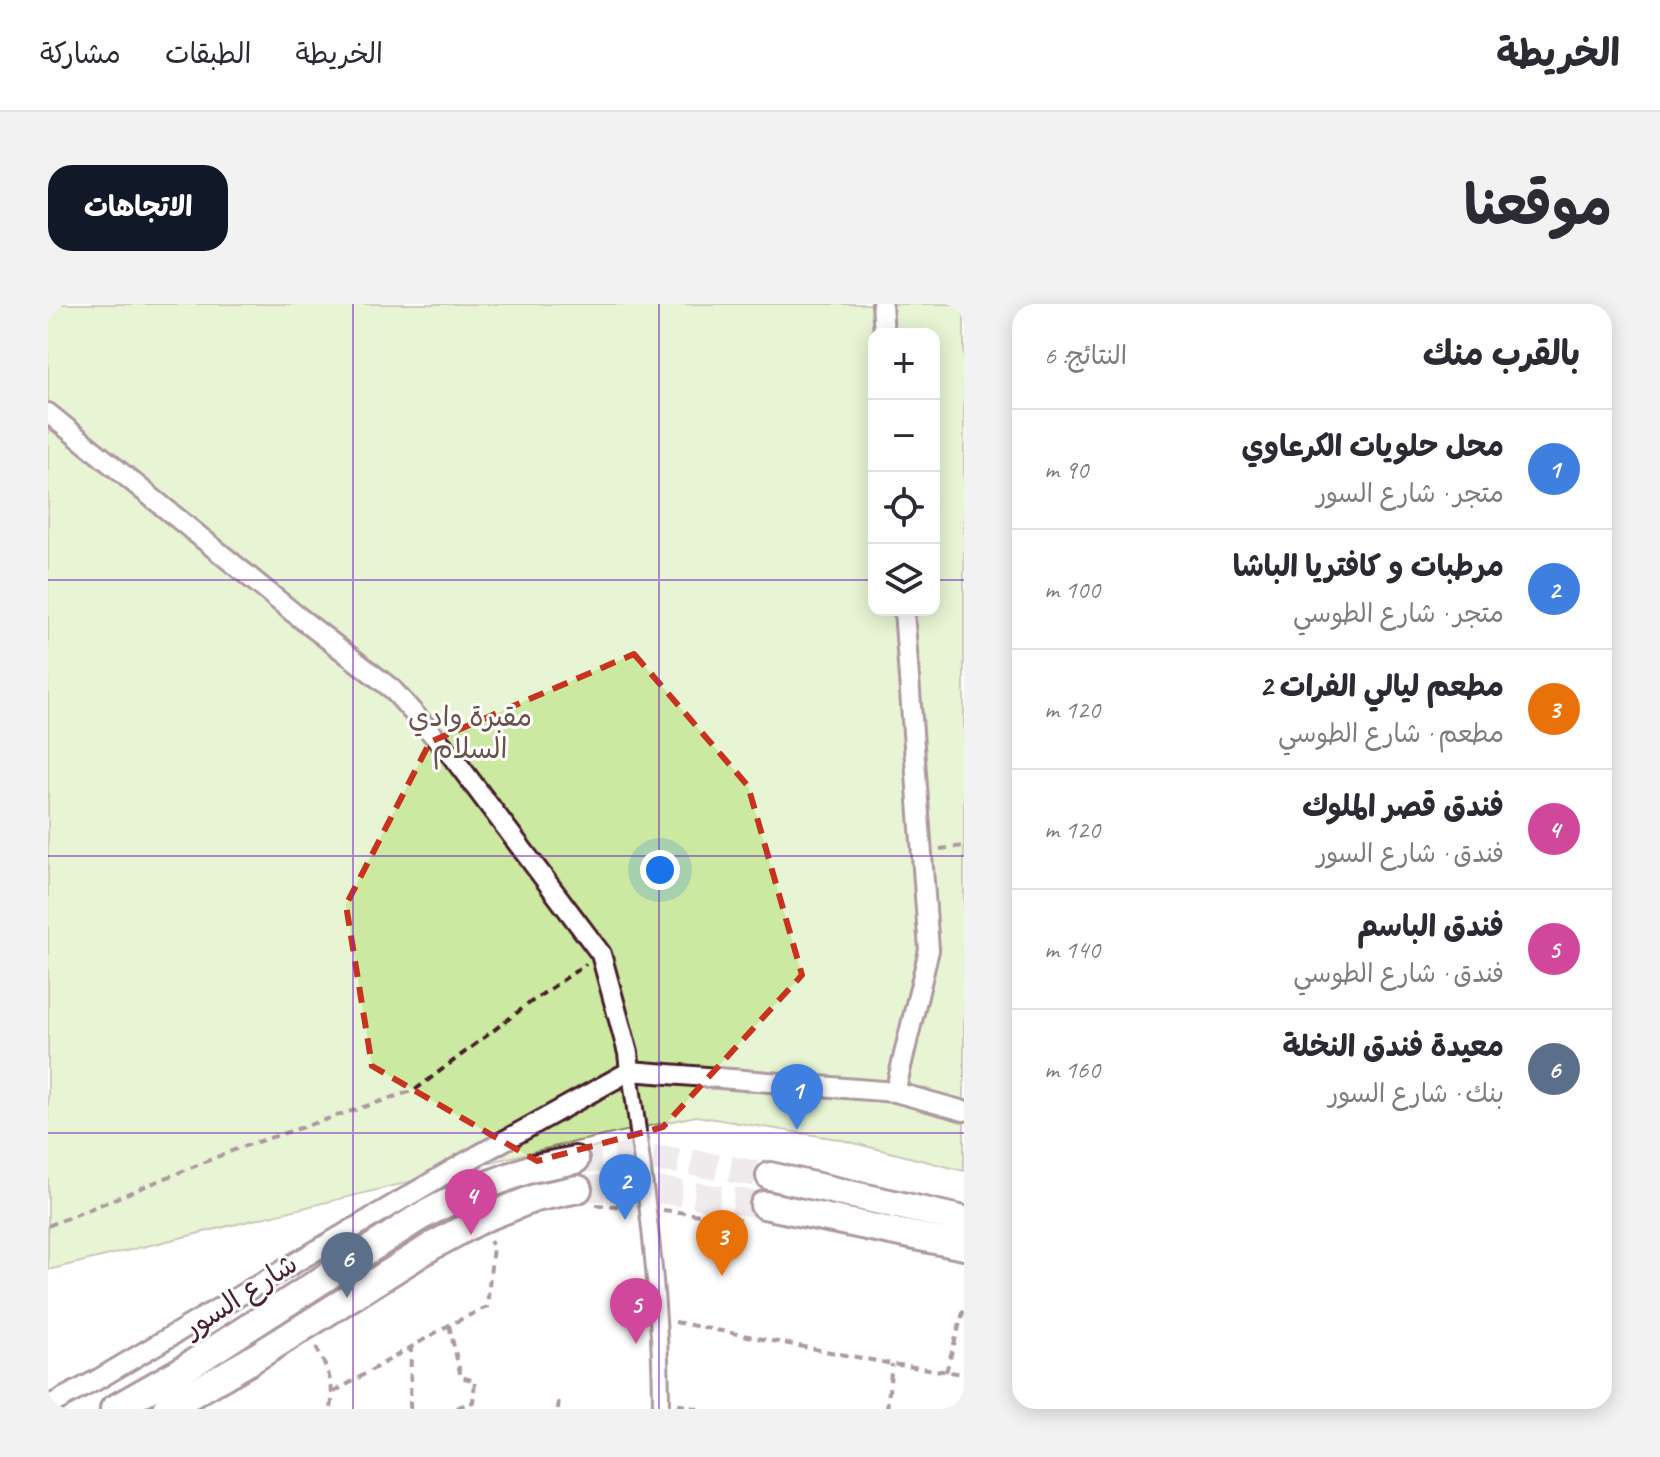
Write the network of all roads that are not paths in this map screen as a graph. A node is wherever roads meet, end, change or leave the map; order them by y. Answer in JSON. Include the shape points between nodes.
{"nodes":[{"id":1,"x":882,"y":304,"type":"edge"},
{"id":2,"x":884,"y":328,"type":"edge"},
{"id":3,"x":48,"y":413,"type":"edge"},
{"id":4,"x":904,"y":616,"type":"edge"},
{"id":5,"x":630,"y":1071,"type":"junction"},
{"id":6,"x":895,"y":1092,"type":"junction"},
{"id":7,"x":964,"y":1111,"type":"edge"},
{"id":8,"x":575,"y":1160,"type":"tunnel mouth"},
{"id":9,"x":770,"y":1176,"type":"tunnel mouth"},
{"id":10,"x":584,"y":1197,"type":"tunnel mouth"},
{"id":11,"x":756,"y":1214,"type":"tunnel mouth"},
{"id":12,"x":964,"y":1220,"type":"edge"},
{"id":13,"x":964,"y":1246,"type":"edge"},
{"id":14,"x":48,"y":1406,"type":"edge"},
{"id":15,"x":114,"y":1409,"type":"edge"},
{"id":16,"x":166,"y":1409,"type":"edge"},
{"id":17,"x":661,"y":1409,"type":"edge"}],
"edges":[{"from":1,"to":2,"type":"street"},
{"from":3,"to":5,"type":"street","via":[[392,689],[452,756],[601,954]]},
{"from":4,"to":6,"type":"street","via":[[929,950]]},
{"from":5,"to":6,"type":"street"},
{"from":5,"to":14,"type":"street"},
{"from":5,"to":17,"type":"street","via":[[648,1208]]},
{"from":6,"to":7,"type":"street"},
{"from":8,"to":15,"type":"main road","name":"شارع السور","via":[[530,1169],[418,1218]]},
{"from":9,"to":12,"type":"main road"},
{"from":10,"to":16,"type":"main road","name":"شارع السور","via":[[535,1198],[482,1219]]},
{"from":11,"to":13,"type":"main road"}]}
